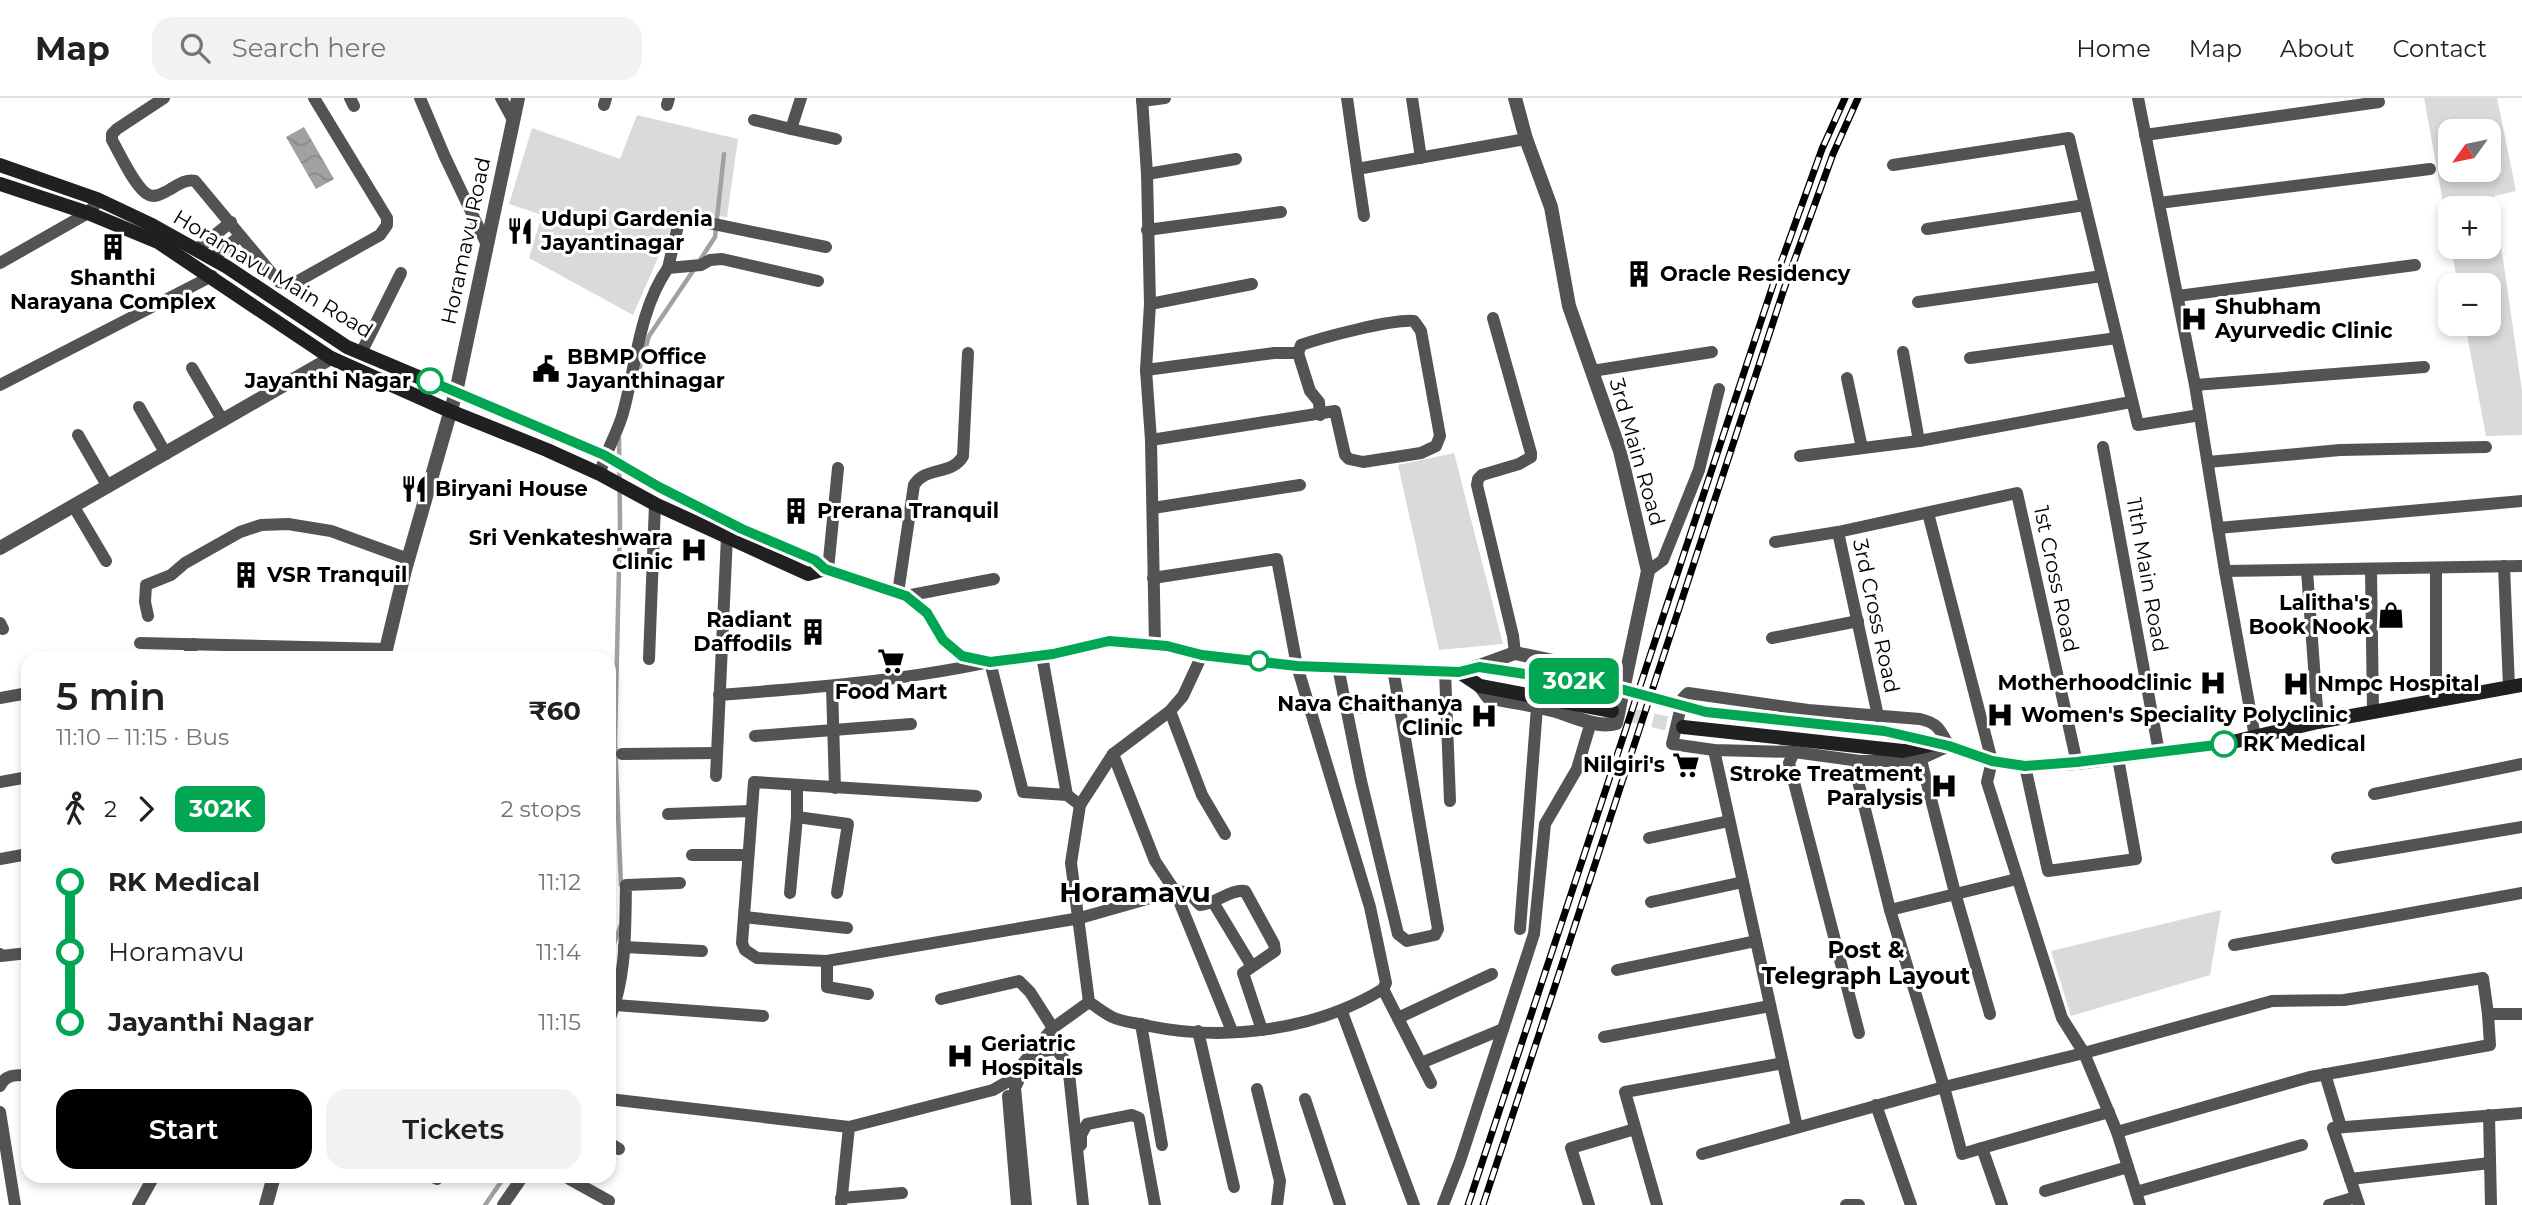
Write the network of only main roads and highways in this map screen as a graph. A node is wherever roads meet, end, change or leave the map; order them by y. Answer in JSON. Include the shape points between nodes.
{"nodes":[{"id":1,"x":0,"y":164,"type":"edge"},
{"id":2,"x":0,"y":184,"type":"edge"},
{"id":3,"x":826,"y":570,"type":"junction"},
{"id":4,"x":1452,"y":671,"type":"junction"},
{"id":5,"x":1621,"y":682,"type":"tunnel mouth"},
{"id":6,"x":2515,"y":686,"type":"edge"},
{"id":7,"x":1687,"y":707,"type":"tunnel mouth"},
{"id":8,"x":1612,"y":711,"type":"tunnel mouth"},
{"id":9,"x":1683,"y":727,"type":"tunnel mouth"},
{"id":10,"x":1942,"y":745,"type":"junction"}],
"edges":[{"from":1,"to":3,"type":"main road","name":"Horamavu Main Road","via":[[152,225],[361,353],[604,455],[742,529],[815,560]]},
{"from":2,"to":3,"type":"main road","name":"Horamavu Main Road","via":[[158,242],[331,358],[600,474],[808,574]]},
{"from":3,"to":4,"type":"main road","name":"Horamavu Main Road","via":[[902,594],[927,613],[943,640],[962,656],[990,662],[1109,641],[1297,666]]},
{"from":4,"to":5,"type":"main road","name":"Horamavu Main Road","via":[[1479,667]]},
{"from":4,"to":8,"type":"main road","via":[[1480,686]]},
{"from":6,"to":10,"type":"main road","via":[[2224,744],[2118,758],[2025,766]]},
{"from":7,"to":10,"type":"main road","via":[[1884,731]]},
{"from":9,"to":10,"type":"main road","via":[[1903,751]]}]}
